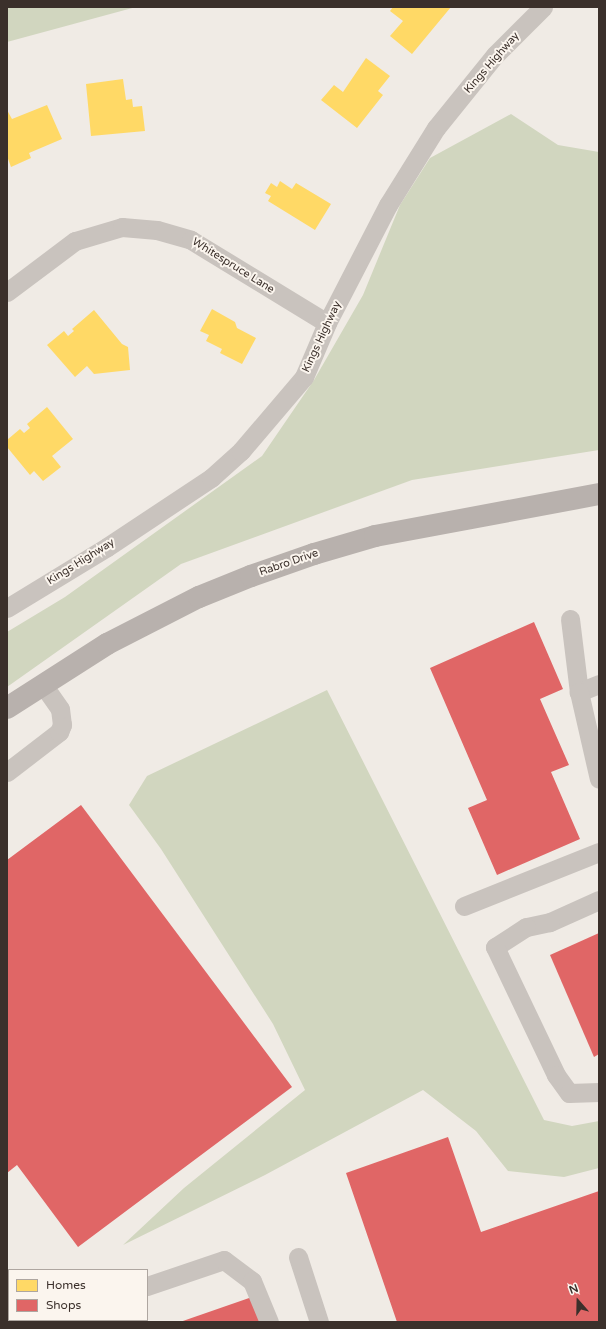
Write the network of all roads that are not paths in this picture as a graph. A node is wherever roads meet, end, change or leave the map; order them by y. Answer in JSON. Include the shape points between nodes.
{"nodes":[{"id":1,"x":542,"y":7,"type":"edge"},
{"id":2,"x":7,"y":292,"type":"edge"},
{"id":3,"x":327,"y":324,"type":"junction"},
{"id":4,"x":599,"y":494,"type":"edge"},
{"id":5,"x":7,"y":608,"type":"edge"},
{"id":6,"x":570,"y":619,"type":"dead end"},
{"id":7,"x":599,"y":684,"type":"edge"},
{"id":8,"x":43,"y":685,"type":"junction"},
{"id":9,"x":579,"y":692,"type":"junction"},
{"id":10,"x":7,"y":708,"type":"edge"},
{"id":11,"x":7,"y":772,"type":"edge"},
{"id":12,"x":599,"y":779,"type":"edge"},
{"id":13,"x":599,"y":852,"type":"edge"},
{"id":14,"x":599,"y":900,"type":"edge"},
{"id":15,"x":464,"y":906,"type":"dead end"},
{"id":16,"x":599,"y":1092,"type":"edge"},
{"id":17,"x":298,"y":1257,"type":"dead end"},
{"id":18,"x":148,"y":1286,"type":"edge"},
{"id":19,"x":269,"y":1322,"type":"edge"},
{"id":20,"x":319,"y":1322,"type":"edge"}],
"edges":[{"from":1,"to":3,"type":"street","name":"Kings Highway","via":[[495,55],[436,128],[388,205]]},
{"from":2,"to":3,"type":"street","name":"Whitespruce Lane","via":[[75,241],[122,227],[143,229],[191,240]]},
{"from":3,"to":5,"type":"street","name":"Kings Highway","via":[[304,377],[241,451],[211,478],[107,547]]},
{"from":4,"to":8,"type":"main road","name":"Rabro Drive","via":[[405,530],[314,554],[245,578],[175,609],[108,644]]},
{"from":6,"to":9,"type":"street"},
{"from":7,"to":9,"type":"street"},
{"from":8,"to":10,"type":"main road","name":"Rabro Drive"},
{"from":8,"to":11,"type":"street","via":[[60,708],[62,725],[59,732]]},
{"from":9,"to":12,"type":"street"},
{"from":13,"to":15,"type":"street"},
{"from":14,"to":16,"type":"street","via":[[550,922],[526,927],[496,946],[556,1075],[569,1093]]},
{"from":17,"to":20,"type":"street"},
{"from":18,"to":19,"type":"street","via":[[224,1260],[252,1281]]}]}
